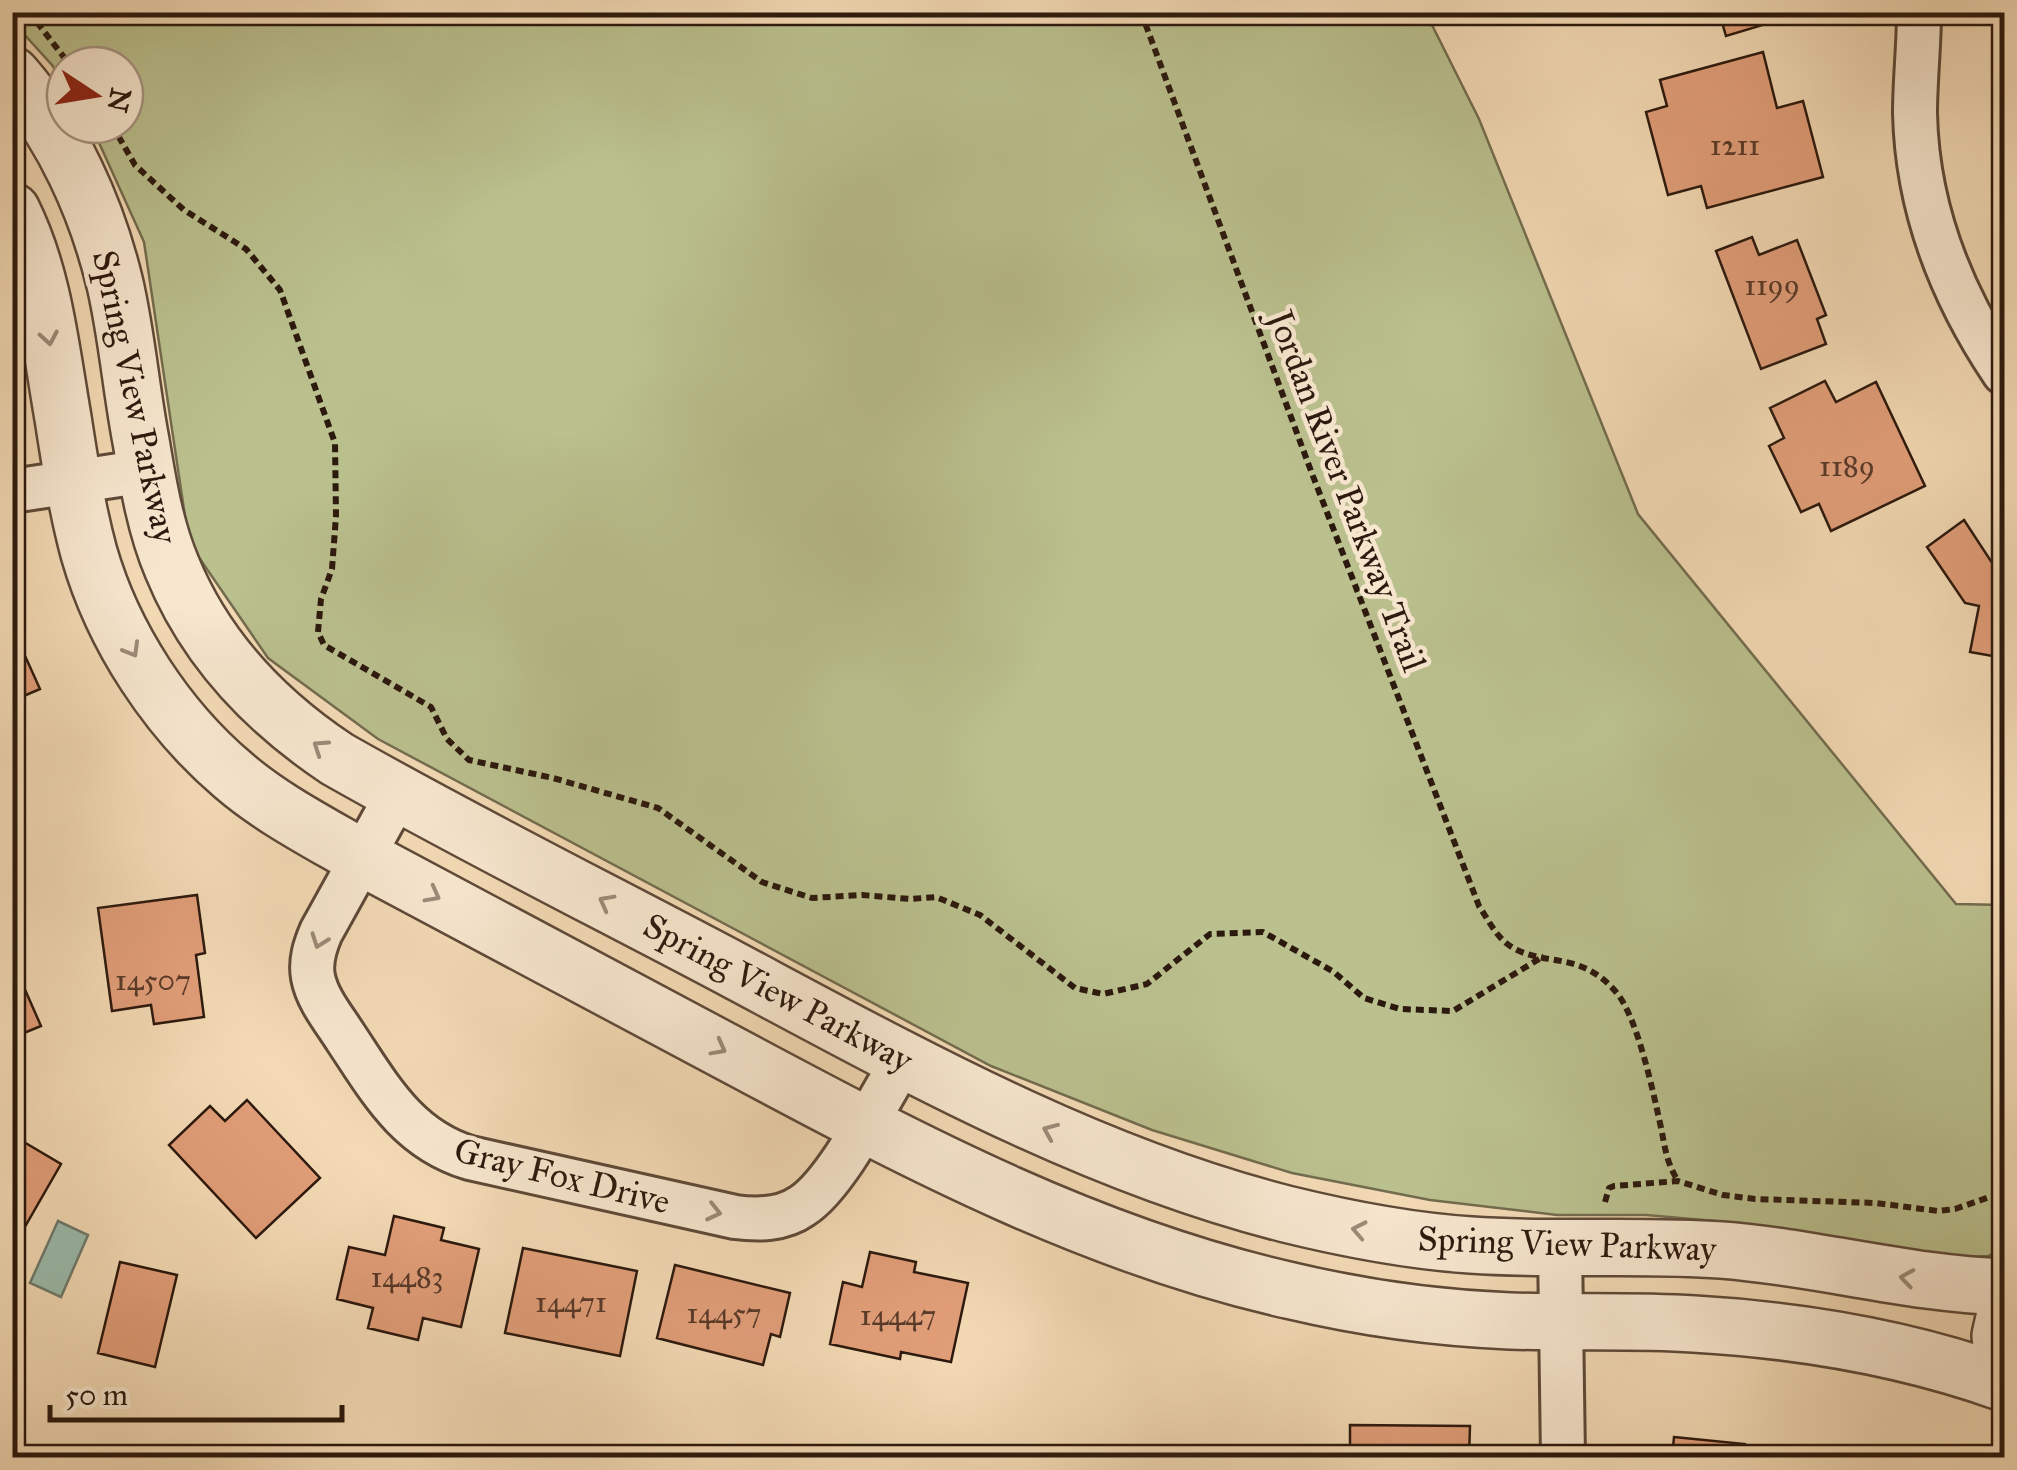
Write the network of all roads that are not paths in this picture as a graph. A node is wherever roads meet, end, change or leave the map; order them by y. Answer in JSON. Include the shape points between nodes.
{"nodes":[{"id":1,"x":1919,"y":12,"type":"edge"},
{"id":2,"x":12,"y":75,"type":"edge"},
{"id":3,"x":12,"y":212,"type":"edge"},
{"id":4,"x":2004,"y":374,"type":"edge"},
{"id":5,"x":146,"y":471,"type":"junction"},
{"id":6,"x":74,"y":482,"type":"junction"},
{"id":7,"x":12,"y":491,"type":"edge"},
{"id":8,"x":398,"y":794,"type":"junction"},
{"id":9,"x":361,"y":858,"type":"junction"},
{"id":10,"x":903,"y":1060,"type":"junction"},
{"id":11,"x":864,"y":1125,"type":"junction"},
{"id":12,"x":1560,"y":1248,"type":"junction"},
{"id":13,"x":2004,"y":1287,"type":"edge"},
{"id":14,"x":2004,"y":1318,"type":"edge"},
{"id":15,"x":1561,"y":1321,"type":"junction"},
{"id":16,"x":2004,"y":1367,"type":"edge"},
{"id":17,"x":2004,"y":1384,"type":"edge"},
{"id":18,"x":1563,"y":1458,"type":"edge"}],
"edges":[{"from":1,"to":4,"type":"street","via":[[1915,115],[1926,202],[1956,291]]},
{"from":2,"to":5,"type":"street","name":"Spring View Parkway","via":[[59,141],[97,224],[115,284]]},
{"from":3,"to":6,"type":"street","name":"Spring View Parkway","one_way":true,"via":[[36,273]]},
{"from":5,"to":6,"type":"street"},
{"from":8,"to":5,"type":"street","name":"Spring View Parkway","one_way":true,"via":[[302,736],[240,678],[172,567]]},
{"from":6,"to":7,"type":"street"},
{"from":6,"to":9,"type":"street","name":"Spring View Parkway","one_way":true,"via":[[107,601],[158,692],[232,774]]},
{"from":8,"to":9,"type":"street","name":"Gray Fox Drive"},
{"from":10,"to":8,"type":"street","name":"Spring View Parkway","one_way":true},
{"from":9,"to":11,"type":"street","name":"Spring View Parkway","one_way":true},
{"from":9,"to":11,"type":"street","name":"Gray Fox Drive","one_way":true,"via":[[321,932],[312,976],[387,1100],[437,1146],[734,1217],[770,1218],[816,1195]]},
{"from":10,"to":11,"type":"street","name":"Gray Fox Drive"},
{"from":12,"to":10,"type":"street","name":"Spring View Parkway","one_way":true,"via":[[1410,1239],[1284,1213],[1118,1160]]},
{"from":11,"to":15,"type":"street","name":"Spring View Parkway","via":[[1098,1233],[1221,1272],[1407,1313]]},
{"from":13,"to":12,"type":"street","name":"Spring View Parkway","one_way":true,"via":[[1726,1250]]},
{"from":12,"to":15,"type":"street"},
{"from":14,"to":16,"type":"street"},
{"from":15,"to":17,"type":"street","name":"Spring View Parkway","via":[[1697,1324],[1805,1337],[1918,1356]]},
{"from":15,"to":18,"type":"street"}]}
